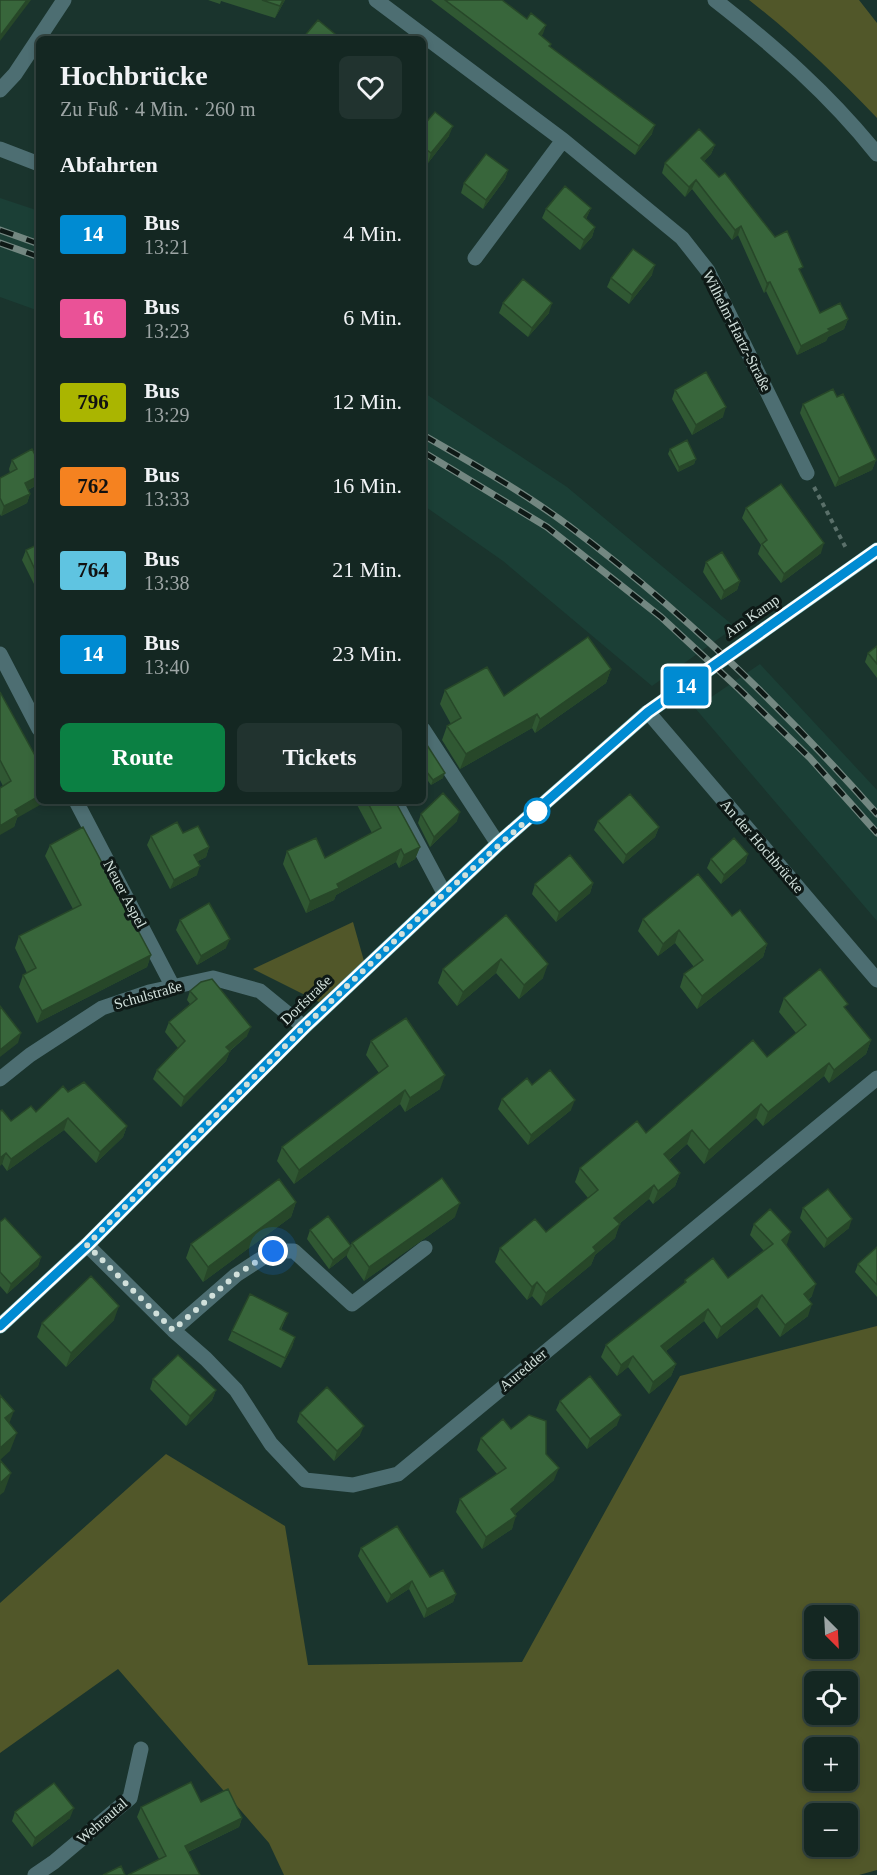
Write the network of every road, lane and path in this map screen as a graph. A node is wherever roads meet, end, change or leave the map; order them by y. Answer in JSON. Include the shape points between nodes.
{"nodes":[{"id":1,"x":64,"y":0,"type":"edge"},
{"id":2,"x":376,"y":0,"type":"edge"},
{"id":3,"x":715,"y":0,"type":"edge"},
{"id":4,"x":40,"y":36,"type":"edge"},
{"id":5,"x":424,"y":36,"type":"edge"},
{"id":6,"x":426,"y":37,"type":"edge"},
{"id":7,"x":36,"y":42,"type":"edge"},
{"id":8,"x":0,"y":90,"type":"edge"},
{"id":9,"x":563,"y":140,"type":"junction"},
{"id":10,"x":0,"y":149,"type":"edge"},
{"id":11,"x":877,"y":154,"type":"edge"},
{"id":12,"x":36,"y":163,"type":"edge"},
{"id":13,"x":475,"y":258,"type":"dead end"},
{"id":14,"x":807,"y":474,"type":"joint"},
{"id":15,"x":877,"y":550,"type":"edge"},
{"id":16,"x":852,"y":568,"type":"junction"},
{"id":17,"x":0,"y":654,"type":"edge"},
{"id":18,"x":648,"y":712,"type":"junction"},
{"id":19,"x":36,"y":723,"type":"edge"},
{"id":20,"x":426,"y":734,"type":"edge"},
{"id":21,"x":78,"y":804,"type":"edge"},
{"id":22,"x":397,"y":804,"type":"edge"},
{"id":23,"x":498,"y":844,"type":"junction"},
{"id":24,"x":444,"y":894,"type":"junction"},
{"id":25,"x":877,"y":980,"type":"edge"},
{"id":26,"x":173,"y":987,"type":"junction"},
{"id":27,"x":304,"y":1027,"type":"junction"},
{"id":28,"x":877,"y":1078,"type":"edge"},
{"id":29,"x":0,"y":1079,"type":"edge"},
{"id":30,"x":87,"y":1245,"type":"junction"},
{"id":31,"x":425,"y":1248,"type":"dead end"},
{"id":32,"x":0,"y":1326,"type":"edge"},
{"id":33,"x":173,"y":1330,"type":"junction"},
{"id":34,"x":141,"y":1749,"type":"dead end"},
{"id":35,"x":35,"y":1875,"type":"edge"}],
"edges":[{"from":1,"to":4,"type":"street"},
{"from":2,"to":5,"type":"street","name":"Wilhelm-Hartz-Straße"},
{"from":3,"to":11,"type":"street","via":[[799,69]]},
{"from":6,"to":9,"type":"street","name":"Wilhelm-Hartz-Straße"},
{"from":7,"to":8,"type":"street"},
{"from":9,"to":13,"type":"street"},
{"from":9,"to":14,"type":"street","name":"Wilhelm-Hartz-Straße","via":[[682,237],[708,271]]},
{"from":10,"to":12,"type":"street"},
{"from":14,"to":16,"type":"path","via":[[846,548]]},
{"from":15,"to":16,"type":"main road","name":"Am Kamp"},
{"from":16,"to":18,"type":"main road","name":"Am Kamp"},
{"from":17,"to":19,"type":"street"},
{"from":18,"to":23,"type":"main road","name":"Dorfstraße"},
{"from":18,"to":25,"type":"street","name":"An der Hochbrücke"},
{"from":20,"to":23,"type":"street"},
{"from":21,"to":26,"type":"street","name":"Neuer Aspel"},
{"from":22,"to":24,"type":"street"},
{"from":23,"to":24,"type":"main road","name":"Dorfstraße"},
{"from":24,"to":27,"type":"main road","name":"Dorfstraße"},
{"from":26,"to":27,"type":"street","name":"Schulstraße","via":[[213,978],[260,991]]},
{"from":26,"to":29,"type":"street","name":"Schulstraße","via":[[102,1008]]},
{"from":27,"to":30,"type":"main road","name":"Dorfstraße"},
{"from":28,"to":33,"type":"street","name":"Auredder","via":[[398,1474],[353,1485],[306,1480],[271,1444],[236,1390]]},
{"from":30,"to":32,"type":"main road","name":"Dorfstraße"},
{"from":30,"to":33,"type":"street","name":"Auredder"},
{"from":31,"to":33,"type":"street","via":[[352,1304],[294,1251],[273,1251],[236,1275]]},
{"from":34,"to":35,"type":"street","name":"Wehrautal","via":[[130,1798]]}]}
